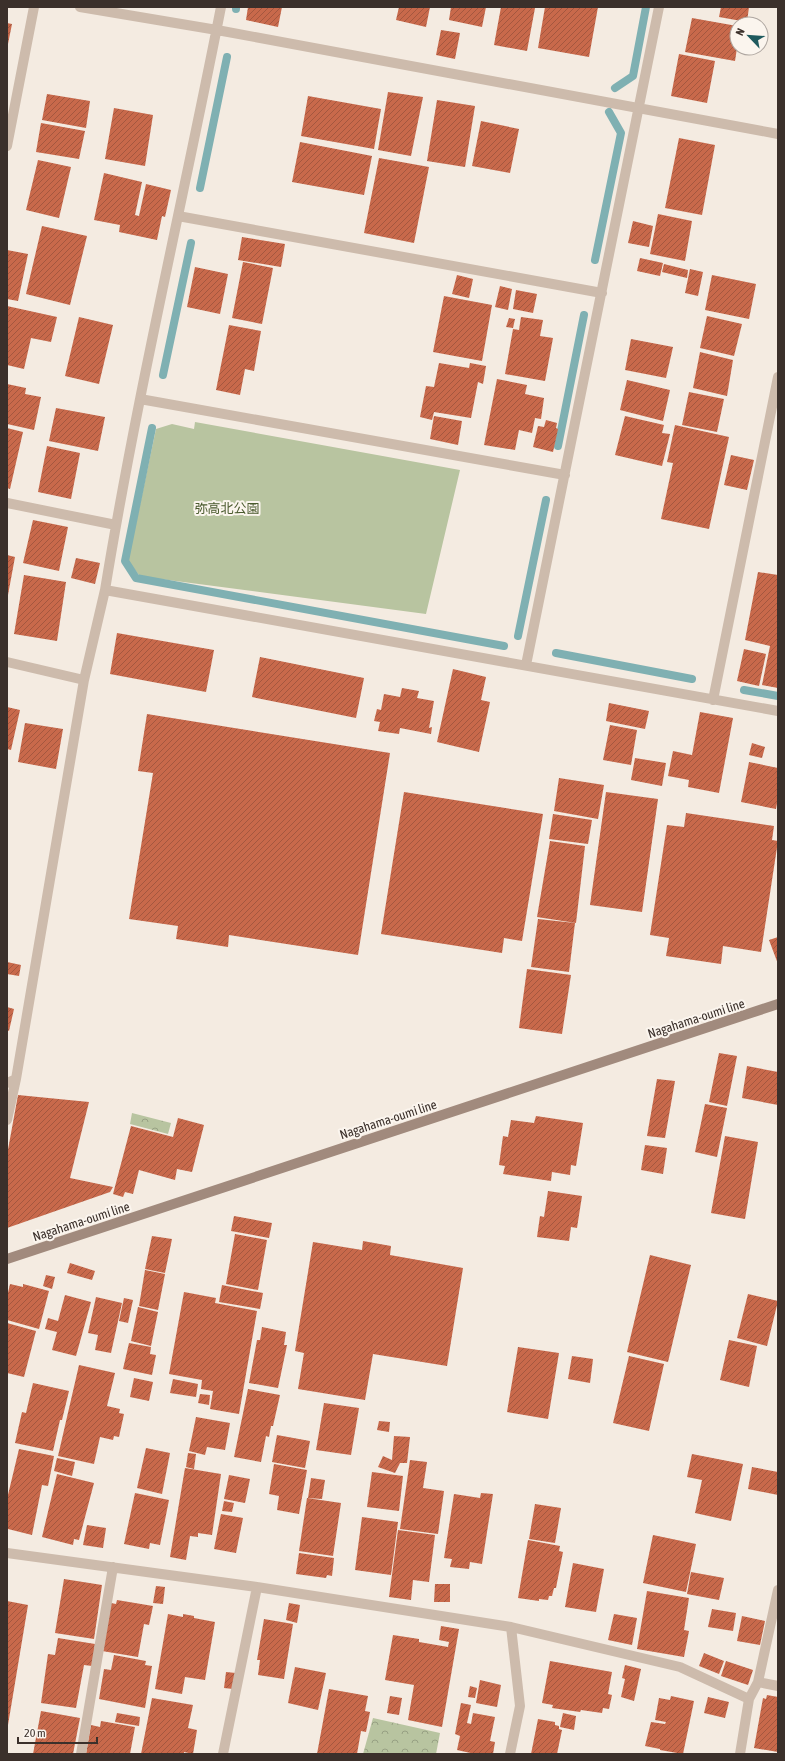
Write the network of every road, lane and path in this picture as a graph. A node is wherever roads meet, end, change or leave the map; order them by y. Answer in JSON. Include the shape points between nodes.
{"nodes":[{"id":1,"x":34,"y":7,"type":"edge"},
{"id":2,"x":80,"y":7,"type":"edge"},
{"id":3,"x":221,"y":7,"type":"edge"},
{"id":4,"x":659,"y":7,"type":"edge"},
{"id":5,"x":217,"y":30,"type":"junction"},
{"id":6,"x":639,"y":108,"type":"junction"},
{"id":7,"x":778,"y":134,"type":"edge"},
{"id":8,"x":7,"y":146,"type":"edge"},
{"id":9,"x":178,"y":216,"type":"junction"},
{"id":10,"x":602,"y":293,"type":"junction"},
{"id":11,"x":778,"y":377,"type":"edge"},
{"id":12,"x":140,"y":399,"type":"junction"},
{"id":13,"x":565,"y":475,"type":"junction"},
{"id":14,"x":7,"y":503,"type":"edge"},
{"id":15,"x":116,"y":525,"type":"junction"},
{"id":16,"x":105,"y":590,"type":"junction"},
{"id":17,"x":7,"y":662,"type":"edge"},
{"id":18,"x":526,"y":665,"type":"junction"},
{"id":19,"x":84,"y":680,"type":"junction"},
{"id":20,"x":713,"y":700,"type":"junction"},
{"id":21,"x":778,"y":711,"type":"edge"},
{"id":22,"x":778,"y":1004,"type":"edge"},
{"id":23,"x":12,"y":1081,"type":"edge"},
{"id":24,"x":7,"y":1120,"type":"edge"},
{"id":25,"x":7,"y":1259,"type":"edge"},
{"id":26,"x":7,"y":1553,"type":"edge"},
{"id":27,"x":113,"y":1567,"type":"junction"},
{"id":28,"x":257,"y":1587,"type":"junction"},
{"id":29,"x":778,"y":1590,"type":"edge"},
{"id":30,"x":511,"y":1627,"type":"junction"},
{"id":31,"x":758,"y":1682,"type":"junction"},
{"id":32,"x":778,"y":1686,"type":"edge"},
{"id":33,"x":749,"y":1699,"type":"junction"},
{"id":34,"x":81,"y":1754,"type":"edge"},
{"id":35,"x":223,"y":1754,"type":"edge"},
{"id":36,"x":510,"y":1754,"type":"edge"},
{"id":37,"x":740,"y":1754,"type":"edge"}],
"edges":[{"from":1,"to":8,"type":"street"},
{"from":2,"to":5,"type":"street"},
{"from":3,"to":5,"type":"street"},
{"from":4,"to":6,"type":"street"},
{"from":5,"to":6,"type":"street"},
{"from":5,"to":9,"type":"street"},
{"from":6,"to":7,"type":"street"},
{"from":6,"to":10,"type":"street"},
{"from":9,"to":10,"type":"street"},
{"from":9,"to":12,"type":"street"},
{"from":10,"to":13,"type":"street"},
{"from":11,"to":20,"type":"street"},
{"from":12,"to":13,"type":"street"},
{"from":12,"to":15,"type":"street"},
{"from":13,"to":18,"type":"street"},
{"from":14,"to":15,"type":"street"},
{"from":15,"to":16,"type":"street"},
{"from":16,"to":18,"type":"street"},
{"from":16,"to":19,"type":"street"},
{"from":17,"to":19,"type":"street"},
{"from":18,"to":20,"type":"street"},
{"from":19,"to":23,"type":"street"},
{"from":20,"to":21,"type":"street"},
{"from":22,"to":25,"type":"main road","name":"Nagahama-oumi line"},
{"from":23,"to":24,"type":"street"},
{"from":26,"to":27,"type":"street"},
{"from":27,"to":28,"type":"street"},
{"from":27,"to":34,"type":"street"},
{"from":28,"to":30,"type":"street"},
{"from":28,"to":35,"type":"street"},
{"from":29,"to":31,"type":"street"},
{"from":30,"to":33,"type":"street","via":[[680,1667]]},
{"from":30,"to":36,"type":"street","via":[[520,1706]]},
{"from":31,"to":32,"type":"street"},
{"from":31,"to":33,"type":"street"},
{"from":33,"to":37,"type":"street"}]}
